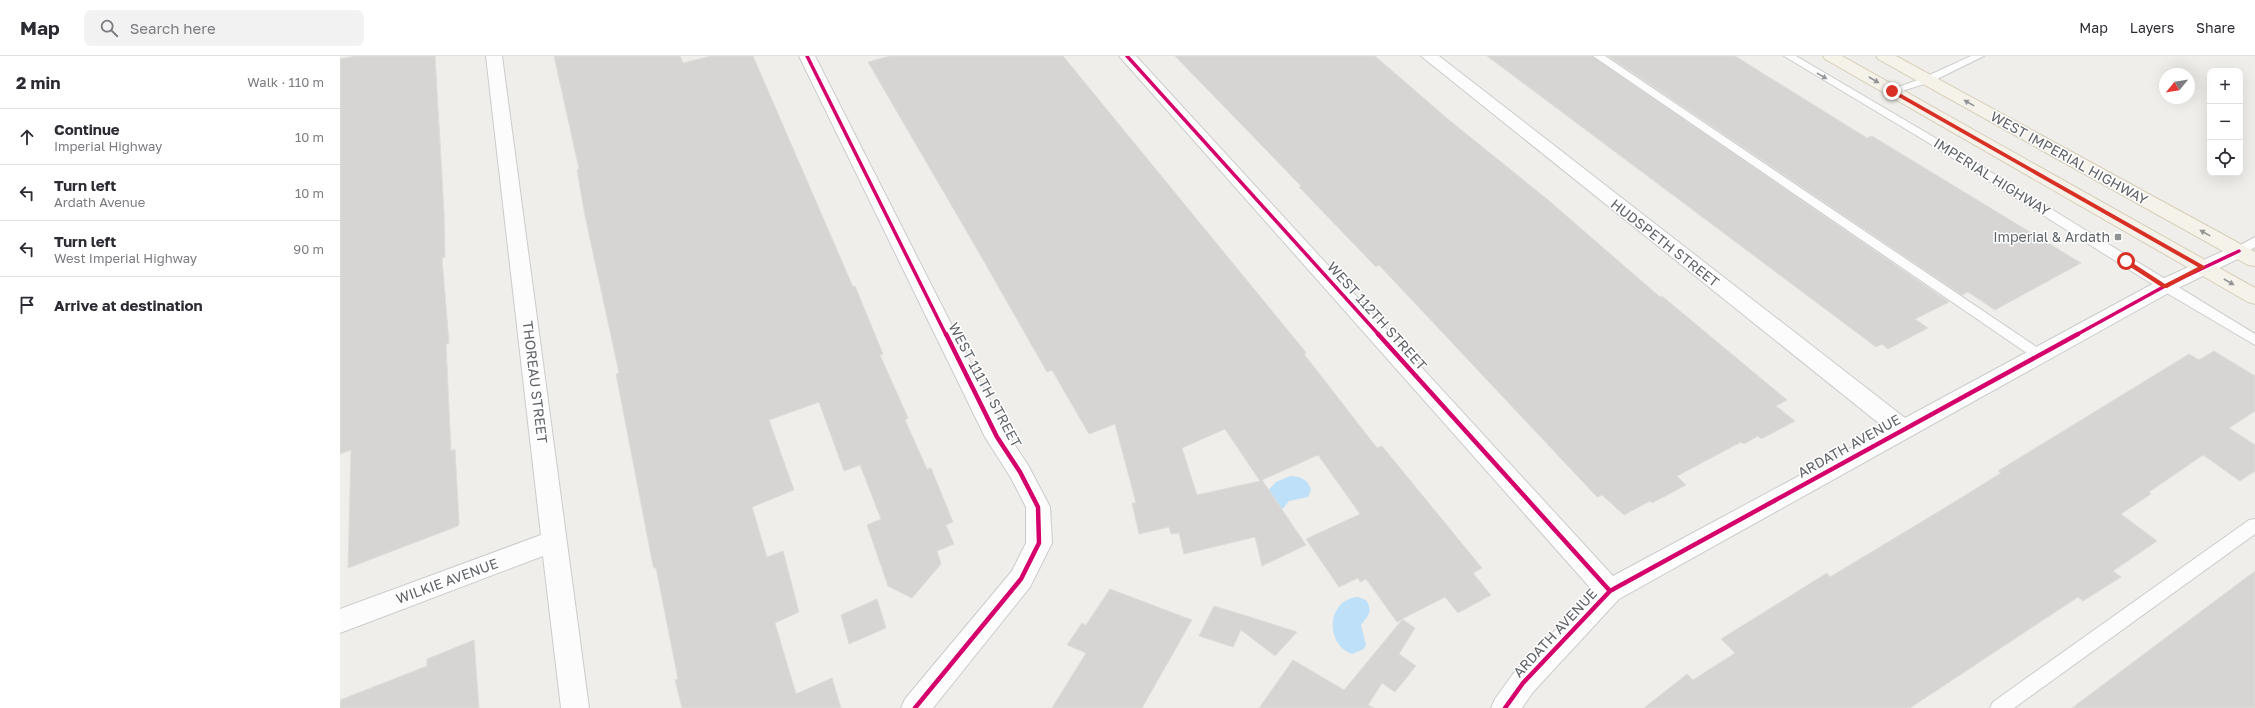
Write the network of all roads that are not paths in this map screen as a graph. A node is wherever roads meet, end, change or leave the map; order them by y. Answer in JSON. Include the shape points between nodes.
{"nodes":[{"id":1,"x":494,"y":56,"type":"edge"},
{"id":2,"x":806,"y":56,"type":"edge"},
{"id":3,"x":1127,"y":56,"type":"edge"},
{"id":4,"x":1429,"y":56,"type":"edge"},
{"id":5,"x":1598,"y":56,"type":"edge"},
{"id":6,"x":1788,"y":56,"type":"edge"},
{"id":7,"x":1831,"y":56,"type":"edge"},
{"id":8,"x":1884,"y":56,"type":"edge"},
{"id":9,"x":1972,"y":57,"type":"edge"},
{"id":10,"x":1927,"y":80,"type":"junction"},
{"id":11,"x":1892,"y":91,"type":"junction"},
{"id":12,"x":2250,"y":251,"type":"edge"},
{"id":13,"x":2203,"y":267,"type":"junction"},
{"id":14,"x":2165,"y":286,"type":"junction"},
{"id":15,"x":2255,"y":297,"type":"edge"},
{"id":16,"x":2255,"y":340,"type":"edge"},
{"id":17,"x":2039,"y":355,"type":"junction"},
{"id":18,"x":1902,"y":429,"type":"junction"},
{"id":19,"x":2255,"y":525,"type":"edge"},
{"id":20,"x":555,"y":541,"type":"junction"},
{"id":21,"x":1610,"y":591,"type":"junction"},
{"id":22,"x":340,"y":621,"type":"edge"},
{"id":23,"x":575,"y":708,"type":"edge"},
{"id":24,"x":916,"y":708,"type":"edge"},
{"id":25,"x":1505,"y":708,"type":"edge"},
{"id":26,"x":1999,"y":708,"type":"edge"}],
"edges":[{"from":1,"to":20,"type":"street","name":"THOREAU STREET"},
{"from":2,"to":24,"type":"street","name":"WEST 111TH STREET","via":[[994,430],[1038,507],[1039,543],[1021,579]]},
{"from":3,"to":21,"type":"street","name":"WEST 112TH STREET"},
{"from":4,"to":18,"type":"street","name":"HUDSPETH STREET"},
{"from":5,"to":17,"type":"lane"},
{"from":6,"to":14,"type":"lane","name":"IMPERIAL HIGHWAY","one_way":true,"via":[[1928,138]]},
{"from":7,"to":11,"type":"main road","name":"WEST IMPERIAL HIGHWAY","one_way":true},
{"from":8,"to":10,"type":"main road","name":"WEST IMPERIAL HIGHWAY"},
{"from":9,"to":10,"type":"lane"},
{"from":10,"to":11,"type":"lane"},
{"from":12,"to":10,"type":"main road","name":"WEST IMPERIAL HIGHWAY","one_way":true},
{"from":11,"to":13,"type":"main road","name":"WEST IMPERIAL HIGHWAY"},
{"from":12,"to":13,"type":"street","name":"ARDATH AVENUE"},
{"from":13,"to":14,"type":"street","name":"ARDATH AVENUE"},
{"from":13,"to":15,"type":"main road","name":"WEST IMPERIAL HIGHWAY","one_way":true},
{"from":14,"to":16,"type":"lane","name":"IMPERIAL HIGHWAY"},
{"from":14,"to":17,"type":"street","name":"ARDATH AVENUE"},
{"from":17,"to":18,"type":"street","name":"ARDATH AVENUE"},
{"from":18,"to":21,"type":"street","name":"ARDATH AVENUE"},
{"from":19,"to":26,"type":"lane"},
{"from":20,"to":22,"type":"street","name":"WILKIE AVENUE"},
{"from":20,"to":23,"type":"street","name":"THOREAU STREET"},
{"from":21,"to":25,"type":"street","name":"ARDATH AVENUE","via":[[1523,683]]}]}
